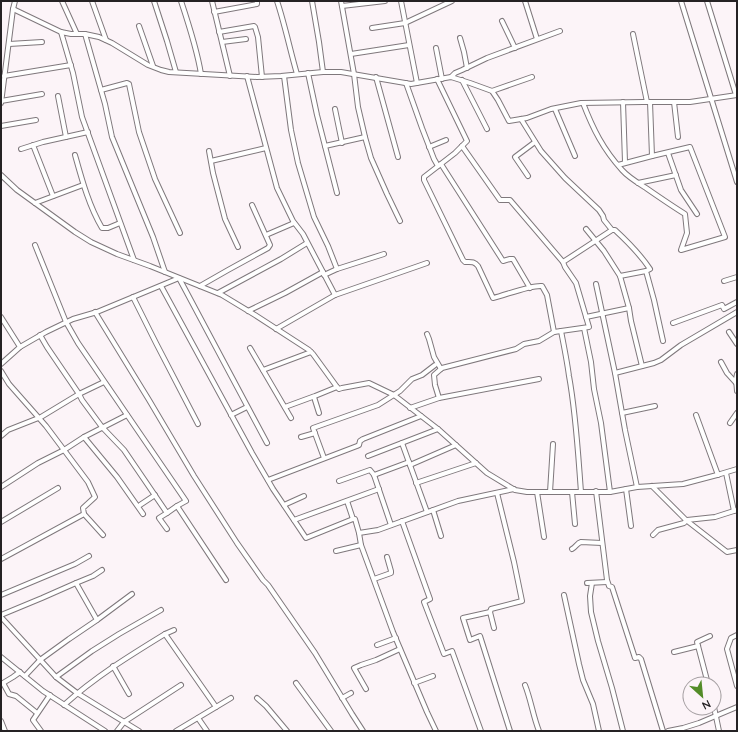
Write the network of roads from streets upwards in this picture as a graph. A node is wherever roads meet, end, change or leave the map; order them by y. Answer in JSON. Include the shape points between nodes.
{"nodes":[{"id":1,"x":15,"y":1,"type":"edge"},
{"id":2,"x":62,"y":1,"type":"edge"},
{"id":3,"x":92,"y":1,"type":"edge"},
{"id":4,"x":154,"y":1,"type":"edge"},
{"id":5,"x":181,"y":1,"type":"edge"},
{"id":6,"x":212,"y":1,"type":"edge"},
{"id":7,"x":257,"y":1,"type":"edge"},
{"id":8,"x":277,"y":1,"type":"edge"},
{"id":9,"x":312,"y":1,"type":"edge"},
{"id":10,"x":341,"y":1,"type":"edge"},
{"id":11,"x":385,"y":1,"type":"edge"},
{"id":12,"x":401,"y":1,"type":"edge"},
{"id":13,"x":452,"y":1,"type":"edge"},
{"id":14,"x":525,"y":1,"type":"edge"},
{"id":15,"x":681,"y":1,"type":"edge"},
{"id":16,"x":707,"y":1,"type":"edge"},
{"id":17,"x":342,"y":6,"type":"junction"},
{"id":18,"x":13,"y":9,"type":"junction"},
{"id":19,"x":214,"y":12,"type":"junction"},
{"id":20,"x":502,"y":21,"type":"dead end"},
{"id":21,"x":405,"y":23,"type":"junction"},
{"id":22,"x":139,"y":26,"type":"dead end"},
{"id":23,"x":372,"y":28,"type":"dead end"},
{"id":24,"x":61,"y":32,"type":"junction"},
{"id":25,"x":219,"y":32,"type":"junction"},
{"id":26,"x":560,"y":32,"type":"dead end"},
{"id":27,"x":77,"y":34,"type":"junction"},
{"id":28,"x":85,"y":34,"type":"junction"},
{"id":29,"x":634,"y":34,"type":"dead end"},
{"id":30,"x":460,"y":38,"type":"dead end"},
{"id":31,"x":246,"y":39,"type":"dead end"},
{"id":32,"x":537,"y":39,"type":"junction"},
{"id":33,"x":106,"y":40,"type":"junction"},
{"id":34,"x":42,"y":42,"type":"dead end"},
{"id":35,"x":222,"y":42,"type":"junction"},
{"id":36,"x":8,"y":44,"type":"junction"},
{"id":37,"x":409,"y":45,"type":"junction"},
{"id":38,"x":436,"y":48,"type":"dead end"},
{"id":39,"x":515,"y":48,"type":"junction"},
{"id":40,"x":351,"y":54,"type":"junction"},
{"id":41,"x":71,"y":65,"type":"junction"},
{"id":42,"x":153,"y":66,"type":"junction"},
{"id":43,"x":467,"y":68,"type":"junction"},
{"id":44,"x":176,"y":72,"type":"junction"},
{"id":45,"x":323,"y":72,"type":"junction"},
{"id":46,"x":308,"y":73,"type":"junction"},
{"id":47,"x":200,"y":74,"type":"junction"},
{"id":48,"x":296,"y":74,"type":"junction"},
{"id":49,"x":354,"y":74,"type":"junction"},
{"id":50,"x":4,"y":76,"type":"junction"},
{"id":51,"x":230,"y":76,"type":"junction"},
{"id":52,"x":247,"y":76,"type":"junction"},
{"id":53,"x":284,"y":76,"type":"junction"},
{"id":54,"x":262,"y":77,"type":"junction"},
{"id":55,"x":376,"y":77,"type":"junction"},
{"id":56,"x":451,"y":77,"type":"junction"},
{"id":57,"x":532,"y":77,"type":"dead end"},
{"id":58,"x":439,"y":79,"type":"junction"},
{"id":59,"x":462,"y":80,"type":"junction"},
{"id":60,"x":417,"y":82,"type":"junction"},
{"id":61,"x":406,"y":83,"type":"junction"},
{"id":62,"x":101,"y":90,"type":"junction"},
{"id":63,"x":492,"y":91,"type":"junction"},
{"id":64,"x":42,"y":94,"type":"dead end"},
{"id":65,"x":737,"y":95,"type":"edge"},
{"id":66,"x":58,"y":96,"type":"dead end"},
{"id":67,"x":711,"y":99,"type":"junction"},
{"id":68,"x":1,"y":102,"type":"edge"},
{"id":69,"x":623,"y":102,"type":"junction"},
{"id":70,"x":648,"y":102,"type":"junction"},
{"id":71,"x":674,"y":102,"type":"junction"},
{"id":72,"x":583,"y":103,"type":"junction"},
{"id":73,"x":335,"y":109,"type":"dead end"},
{"id":74,"x":554,"y":109,"type":"junction"},
{"id":75,"x":521,"y":119,"type":"junction"},
{"id":76,"x":36,"y":120,"type":"dead end"},
{"id":77,"x":1,"y":126,"type":"edge"},
{"id":78,"x":487,"y":129,"type":"dead end"},
{"id":79,"x":88,"y":132,"type":"junction"},
{"id":80,"x":66,"y":137,"type":"junction"},
{"id":81,"x":365,"y":137,"type":"junction"},
{"id":82,"x":678,"y":137,"type":"dead end"},
{"id":83,"x":446,"y":140,"type":"dead end"},
{"id":84,"x":535,"y":142,"type":"junction"},
{"id":85,"x":342,"y":143,"type":"junction"},
{"id":86,"x":33,"y":145,"type":"junction"},
{"id":87,"x":325,"y":146,"type":"junction"},
{"id":88,"x":462,"y":146,"type":"junction"},
{"id":89,"x":429,"y":147,"type":"junction"},
{"id":90,"x":21,"y":148,"type":"dead end"},
{"id":91,"x":266,"y":148,"type":"junction"},
{"id":92,"x":209,"y":151,"type":"dead end"},
{"id":93,"x":668,"y":153,"type":"junction"},
{"id":94,"x":75,"y":155,"type":"dead end"},
{"id":95,"x":575,"y":156,"type":"dead end"},
{"id":96,"x":652,"y":156,"type":"junction"},
{"id":97,"x":398,"y":157,"type":"dead end"},
{"id":98,"x":211,"y":161,"type":"junction"},
{"id":99,"x":625,"y":162,"type":"junction"},
{"id":100,"x":440,"y":165,"type":"junction"},
{"id":101,"x":618,"y":165,"type":"junction"},
{"id":102,"x":676,"y":174,"type":"junction"},
{"id":103,"x":1,"y":175,"type":"edge"},
{"id":104,"x":528,"y":176,"type":"dead end"},
{"id":105,"x":638,"y":182,"type":"junction"},
{"id":106,"x":737,"y":182,"type":"edge"},
{"id":107,"x":84,"y":185,"type":"junction"},
{"id":108,"x":337,"y":193,"type":"dead end"},
{"id":109,"x":53,"y":196,"type":"junction"},
{"id":110,"x":35,"y":203,"type":"junction"},
{"id":111,"x":252,"y":205,"type":"dead end"},
{"id":112,"x":698,"y":214,"type":"dead end"},
{"id":113,"x":400,"y":221,"type":"dead end"},
{"id":114,"x":120,"y":223,"type":"junction"},
{"id":115,"x":294,"y":223,"type":"junction"},
{"id":116,"x":586,"y":229,"type":"dead end"},
{"id":117,"x":612,"y":230,"type":"junction"},
{"id":118,"x":180,"y":233,"type":"dead end"},
{"id":119,"x":266,"y":235,"type":"junction"},
{"id":120,"x":595,"y":240,"type":"junction"},
{"id":121,"x":308,"y":243,"type":"junction"},
{"id":122,"x":35,"y":245,"type":"dead end"},
{"id":123,"x":238,"y":247,"type":"dead end"},
{"id":124,"x":384,"y":254,"type":"dead end"},
{"id":125,"x":134,"y":260,"type":"junction"},
{"id":126,"x":563,"y":262,"type":"junction"},
{"id":127,"x":427,"y":263,"type":"dead end"},
{"id":128,"x":337,"y":270,"type":"junction"},
{"id":129,"x":646,"y":271,"type":"junction"},
{"id":130,"x":164,"y":272,"type":"junction"},
{"id":131,"x":324,"y":273,"type":"junction"},
{"id":132,"x":620,"y":276,"type":"junction"},
{"id":133,"x":179,"y":278,"type":"junction"},
{"id":134,"x":737,"y":278,"type":"edge"},
{"id":135,"x":724,"y":281,"type":"dead end"},
{"id":136,"x":596,"y":284,"type":"dead end"},
{"id":137,"x":160,"y":286,"type":"junction"},
{"id":138,"x":200,"y":286,"type":"junction"},
{"id":139,"x":530,"y":288,"type":"junction"},
{"id":140,"x":218,"y":293,"type":"junction"},
{"id":141,"x":334,"y":295,"type":"junction"},
{"id":142,"x":133,"y":297,"type":"junction"},
{"id":143,"x":737,"y":302,"type":"edge"},
{"id":144,"x":629,"y":308,"type":"junction"},
{"id":145,"x":248,"y":311,"type":"junction"},
{"id":146,"x":95,"y":312,"type":"junction"},
{"id":147,"x":737,"y":312,"type":"edge"},
{"id":148,"x":602,"y":314,"type":"junction"},
{"id":149,"x":1,"y":317,"type":"edge"},
{"id":150,"x":586,"y":317,"type":"junction"},
{"id":151,"x":66,"y":322,"type":"junction"},
{"id":152,"x":673,"y":324,"type":"dead end"},
{"id":153,"x":584,"y":328,"type":"junction"},
{"id":154,"x":276,"y":329,"type":"junction"},
{"id":155,"x":561,"y":331,"type":"junction"},
{"id":156,"x":554,"y":332,"type":"junction"},
{"id":157,"x":729,"y":332,"type":"dead end"},
{"id":158,"x":427,"y":334,"type":"dead end"},
{"id":159,"x":40,"y":336,"type":"junction"},
{"id":160,"x":663,"y":342,"type":"dead end"},
{"id":161,"x":737,"y":344,"type":"edge"},
{"id":162,"x":20,"y":348,"type":"junction"},
{"id":163,"x":250,"y":348,"type":"dead end"},
{"id":164,"x":311,"y":352,"type":"junction"},
{"id":165,"x":721,"y":362,"type":"dead end"},
{"id":166,"x":1,"y":364,"type":"edge"},
{"id":167,"x":435,"y":364,"type":"dead end"},
{"id":168,"x":642,"y":366,"type":"junction"},
{"id":169,"x":441,"y":369,"type":"junction"},
{"id":170,"x":263,"y":370,"type":"junction"},
{"id":171,"x":1,"y":371,"type":"edge"},
{"id":172,"x":615,"y":373,"type":"junction"},
{"id":173,"x":737,"y":374,"type":"edge"},
{"id":174,"x":539,"y":379,"type":"dead end"},
{"id":175,"x":104,"y":382,"type":"junction"},
{"id":176,"x":736,"y":384,"type":"edge"},
{"id":177,"x":337,"y":387,"type":"junction"},
{"id":178,"x":737,"y":391,"type":"edge"},
{"id":179,"x":79,"y":394,"type":"junction"},
{"id":180,"x":394,"y":396,"type":"junction"},
{"id":181,"x":314,"y":397,"type":"junction"},
{"id":182,"x":439,"y":398,"type":"junction"},
{"id":183,"x":655,"y":406,"type":"dead end"},
{"id":184,"x":248,"y":407,"type":"junction"},
{"id":185,"x":285,"y":407,"type":"junction"},
{"id":186,"x":410,"y":408,"type":"junction"},
{"id":187,"x":319,"y":413,"type":"dead end"},
{"id":188,"x":622,"y":413,"type":"junction"},
{"id":189,"x":737,"y":413,"type":"edge"},
{"id":190,"x":127,"y":415,"type":"junction"},
{"id":191,"x":231,"y":415,"type":"junction"},
{"id":192,"x":696,"y":415,"type":"dead end"},
{"id":193,"x":421,"y":416,"type":"junction"},
{"id":194,"x":39,"y":418,"type":"junction"},
{"id":195,"x":291,"y":418,"type":"dead end"},
{"id":196,"x":730,"y":423,"type":"dead end"},
{"id":197,"x":198,"y":424,"type":"dead end"},
{"id":198,"x":102,"y":428,"type":"junction"},
{"id":199,"x":438,"y":429,"type":"junction"},
{"id":200,"x":315,"y":433,"type":"junction"},
{"id":201,"x":1,"y":436,"type":"edge"},
{"id":202,"x":84,"y":437,"type":"junction"},
{"id":203,"x":301,"y":437,"type":"dead end"},
{"id":204,"x":267,"y":443,"type":"dead end"},
{"id":205,"x":402,"y":443,"type":"junction"},
{"id":206,"x":456,"y":444,"type":"junction"},
{"id":207,"x":554,"y":444,"type":"dead end"},
{"id":208,"x":64,"y":450,"type":"junction"},
{"id":209,"x":368,"y":456,"type":"dead end"},
{"id":210,"x":324,"y":458,"type":"junction"},
{"id":211,"x":409,"y":463,"type":"junction"},
{"id":212,"x":476,"y":463,"type":"junction"},
{"id":213,"x":737,"y":469,"type":"edge"},
{"id":214,"x":726,"y":473,"type":"junction"},
{"id":215,"x":374,"y":475,"type":"junction"},
{"id":216,"x":718,"y":475,"type":"junction"},
{"id":217,"x":268,"y":480,"type":"junction"},
{"id":218,"x":339,"y":480,"type":"dead end"},
{"id":219,"x":416,"y":483,"type":"junction"},
{"id":220,"x":652,"y":486,"type":"junction"},
{"id":221,"x":1,"y":487,"type":"edge"},
{"id":222,"x":637,"y":487,"type":"junction"},
{"id":223,"x":58,"y":488,"type":"dead end"},
{"id":224,"x":379,"y":489,"type":"junction"},
{"id":225,"x":514,"y":489,"type":"junction"},
{"id":226,"x":626,"y":489,"type":"junction"},
{"id":227,"x":596,"y":491,"type":"junction"},
{"id":228,"x":537,"y":492,"type":"junction"},
{"id":229,"x":550,"y":492,"type":"junction"},
{"id":230,"x":572,"y":492,"type":"junction"},
{"id":231,"x":581,"y":492,"type":"junction"},
{"id":232,"x":610,"y":492,"type":"junction"},
{"id":233,"x":497,"y":493,"type":"junction"},
{"id":234,"x":155,"y":495,"type":"junction"},
{"id":235,"x":304,"y":496,"type":"dead end"},
{"id":236,"x":347,"y":501,"type":"junction"},
{"id":237,"x":140,"y":505,"type":"dead end"},
{"id":238,"x":284,"y":505,"type":"junction"},
{"id":239,"x":177,"y":506,"type":"junction"},
{"id":240,"x":433,"y":510,"type":"junction"},
{"id":241,"x":736,"y":511,"type":"edge"},
{"id":242,"x":427,"y":512,"type":"junction"},
{"id":243,"x":167,"y":513,"type":"junction"},
{"id":244,"x":84,"y":514,"type":"junction"},
{"id":245,"x":143,"y":514,"type":"dead end"},
{"id":246,"x":353,"y":519,"type":"junction"},
{"id":247,"x":294,"y":520,"type":"junction"},
{"id":248,"x":402,"y":521,"type":"junction"},
{"id":249,"x":686,"y":521,"type":"junction"},
{"id":250,"x":1,"y":522,"type":"edge"},
{"id":251,"x":575,"y":524,"type":"dead end"},
{"id":252,"x":391,"y":525,"type":"junction"},
{"id":253,"x":631,"y":526,"type":"dead end"},
{"id":254,"x":167,"y":529,"type":"dead end"},
{"id":255,"x":359,"y":533,"type":"junction"},
{"id":256,"x":103,"y":535,"type":"dead end"},
{"id":257,"x":652,"y":535,"type":"dead end"},
{"id":258,"x":441,"y":536,"type":"dead end"},
{"id":259,"x":544,"y":537,"type":"dead end"},
{"id":260,"x":602,"y":542,"type":"junction"},
{"id":261,"x":361,"y":545,"type":"junction"},
{"id":262,"x":572,"y":550,"type":"dead end"},
{"id":263,"x":737,"y":550,"type":"edge"},
{"id":264,"x":336,"y":551,"type":"dead end"},
{"id":265,"x":89,"y":556,"type":"dead end"},
{"id":266,"x":387,"y":557,"type":"dead end"},
{"id":267,"x":1,"y":559,"type":"edge"},
{"id":268,"x":102,"y":570,"type":"dead end"},
{"id":269,"x":374,"y":579,"type":"junction"},
{"id":270,"x":226,"y":580,"type":"dead end"},
{"id":271,"x":592,"y":582,"type":"junction"},
{"id":272,"x":607,"y":582,"type":"junction"},
{"id":273,"x":76,"y":583,"type":"junction"},
{"id":274,"x":587,"y":583,"type":"dead end"},
{"id":275,"x":132,"y":594,"type":"dead end"},
{"id":276,"x":1,"y":595,"type":"edge"},
{"id":277,"x":564,"y":595,"type":"dead end"},
{"id":278,"x":161,"y":610,"type":"dead end"},
{"id":279,"x":490,"y":612,"type":"junction"},
{"id":280,"x":1,"y":616,"type":"edge"},
{"id":281,"x":97,"y":620,"type":"junction"},
{"id":282,"x":494,"y":628,"type":"dead end"},
{"id":283,"x":174,"y":630,"type":"dead end"},
{"id":284,"x":165,"y":634,"type":"junction"},
{"id":285,"x":737,"y":635,"type":"edge"},
{"id":286,"x":710,"y":636,"type":"dead end"},
{"id":287,"x":396,"y":638,"type":"junction"},
{"id":288,"x":377,"y":645,"type":"dead end"},
{"id":289,"x":698,"y":646,"type":"junction"},
{"id":290,"x":400,"y":649,"type":"junction"},
{"id":291,"x":674,"y":652,"type":"dead end"},
{"id":292,"x":1,"y":657,"type":"edge"},
{"id":293,"x":40,"y":660,"type":"junction"},
{"id":294,"x":113,"y":666,"type":"junction"},
{"id":295,"x":20,"y":672,"type":"junction"},
{"id":296,"x":25,"y":676,"type":"junction"},
{"id":297,"x":56,"y":676,"type":"junction"},
{"id":298,"x":433,"y":676,"type":"dead end"},
{"id":299,"x":706,"y":676,"type":"edge"},
{"id":300,"x":414,"y":682,"type":"junction"},
{"id":301,"x":2,"y":683,"type":"edge"},
{"id":302,"x":296,"y":683,"type":"dead end"},
{"id":303,"x":181,"y":685,"type":"dead end"},
{"id":304,"x":525,"y":685,"type":"dead end"},
{"id":305,"x":737,"y":686,"type":"edge"},
{"id":306,"x":366,"y":689,"type":"dead end"},
{"id":307,"x":76,"y":693,"type":"junction"},
{"id":308,"x":351,"y":693,"type":"dead end"},
{"id":309,"x":129,"y":694,"type":"dead end"},
{"id":310,"x":50,"y":695,"type":"junction"},
{"id":311,"x":230,"y":698,"type":"dead end"},
{"id":312,"x":257,"y":698,"type":"dead end"},
{"id":313,"x":342,"y":698,"type":"junction"},
{"id":314,"x":64,"y":705,"type":"junction"},
{"id":315,"x":216,"y":707,"type":"junction"},
{"id":316,"x":737,"y":707,"type":"edge"},
{"id":317,"x":37,"y":713,"type":"junction"},
{"id":318,"x":722,"y":713,"type":"edge"},
{"id":319,"x":716,"y":716,"type":"joint"},
{"id":320,"x":198,"y":718,"type":"junction"},
{"id":321,"x":1,"y":721,"type":"edge"},
{"id":322,"x":124,"y":722,"type":"junction"},
{"id":323,"x":97,"y":729,"type":"edge"},
{"id":324,"x":683,"y":729,"type":"edge"},
{"id":325,"x":5,"y":731,"type":"edge"},
{"id":326,"x":41,"y":731,"type":"edge"},
{"id":327,"x":105,"y":731,"type":"edge"},
{"id":328,"x":116,"y":731,"type":"edge"},
{"id":329,"x":139,"y":731,"type":"edge"},
{"id":330,"x":176,"y":731,"type":"edge"},
{"id":331,"x":207,"y":731,"type":"edge"},
{"id":332,"x":287,"y":731,"type":"edge"},
{"id":333,"x":331,"y":731,"type":"edge"},
{"id":334,"x":363,"y":731,"type":"edge"},
{"id":335,"x":436,"y":731,"type":"edge"},
{"id":336,"x":481,"y":731,"type":"edge"},
{"id":337,"x":510,"y":731,"type":"edge"},
{"id":338,"x":539,"y":731,"type":"edge"},
{"id":339,"x":599,"y":731,"type":"edge"},
{"id":340,"x":624,"y":731,"type":"edge"},
{"id":341,"x":664,"y":731,"type":"edge"},
{"id":342,"x":668,"y":731,"type":"edge"},
{"id":343,"x":719,"y":731,"type":"edge"}],
"edges":[{"from":1,"to":18,"type":"street"},
{"from":2,"to":27,"type":"street"},
{"from":3,"to":33,"type":"street"},
{"from":4,"to":44,"type":"street"},
{"from":5,"to":47,"type":"street","via":[[191,31]]},
{"from":6,"to":19,"type":"street"},
{"from":7,"to":19,"type":"street","via":[[257,4]]},
{"from":8,"to":48,"type":"street"},
{"from":9,"to":45,"type":"street"},
{"from":10,"to":17,"type":"street"},
{"from":11,"to":17,"type":"street"},
{"from":12,"to":21,"type":"street"},
{"from":13,"to":21,"type":"street"},
{"from":14,"to":32,"type":"street"},
{"from":15,"to":67,"type":"street"},
{"from":16,"to":65,"type":"street"},
{"from":17,"to":40,"type":"street"},
{"from":18,"to":24,"type":"street"},
{"from":18,"to":36,"type":"street"},
{"from":19,"to":25,"type":"street"},
{"from":20,"to":39,"type":"street"},
{"from":21,"to":23,"type":"street"},
{"from":21,"to":37,"type":"street"},
{"from":22,"to":42,"type":"street"},
{"from":24,"to":27,"type":"street"},
{"from":24,"to":41,"type":"street"},
{"from":25,"to":35,"type":"street"},
{"from":25,"to":54,"type":"street","via":[[256,27]]},
{"from":26,"to":32,"type":"street"},
{"from":27,"to":28,"type":"street"},
{"from":28,"to":33,"type":"street"},
{"from":28,"to":62,"type":"street"},
{"from":29,"to":70,"type":"street"},
{"from":30,"to":43,"type":"street"},
{"from":31,"to":35,"type":"street"},
{"from":32,"to":39,"type":"street"},
{"from":33,"to":42,"type":"street"},
{"from":34,"to":36,"type":"street"},
{"from":35,"to":51,"type":"street"},
{"from":36,"to":50,"type":"street"},
{"from":37,"to":40,"type":"street"},
{"from":37,"to":60,"type":"street"},
{"from":38,"to":58,"type":"street"},
{"from":39,"to":43,"type":"street"},
{"from":40,"to":49,"type":"street"},
{"from":41,"to":50,"type":"street"},
{"from":41,"to":79,"type":"street","via":[[79,105]]},
{"from":42,"to":44,"type":"street"},
{"from":43,"to":56,"type":"street","via":[[454,73]]},
{"from":44,"to":47,"type":"street"},
{"from":45,"to":46,"type":"street"},
{"from":45,"to":49,"type":"street"},
{"from":46,"to":48,"type":"street"},
{"from":46,"to":87,"type":"street"},
{"from":47,"to":51,"type":"street"},
{"from":48,"to":53,"type":"street"},
{"from":49,"to":55,"type":"street"},
{"from":49,"to":81,"type":"street"},
{"from":50,"to":68,"type":"street"},
{"from":51,"to":52,"type":"street"},
{"from":52,"to":54,"type":"street"},
{"from":52,"to":91,"type":"street"},
{"from":53,"to":54,"type":"street"},
{"from":53,"to":128,"type":"street","via":[[290,130],[298,162],[314,217]]},
{"from":55,"to":61,"type":"street"},
{"from":55,"to":97,"type":"street"},
{"from":56,"to":58,"type":"street"},
{"from":56,"to":59,"type":"street"},
{"from":57,"to":63,"type":"street"},
{"from":58,"to":60,"type":"street"},
{"from":58,"to":88,"type":"street","via":[[468,141]]},
{"from":59,"to":63,"type":"street"},
{"from":59,"to":78,"type":"street"},
{"from":60,"to":61,"type":"street"},
{"from":61,"to":89,"type":"street"},
{"from":62,"to":118,"type":"street","via":[[129,84],[139,132],[155,179]]},
{"from":62,"to":130,"type":"street","via":[[112,137],[153,236]]},
{"from":63,"to":75,"type":"street","via":[[509,121]]},
{"from":64,"to":68,"type":"street"},
{"from":65,"to":67,"type":"street"},
{"from":66,"to":80,"type":"street"},
{"from":67,"to":71,"type":"street"},
{"from":67,"to":106,"type":"street"},
{"from":69,"to":70,"type":"street"},
{"from":69,"to":72,"type":"street"},
{"from":69,"to":99,"type":"street"},
{"from":70,"to":71,"type":"street"},
{"from":70,"to":96,"type":"street"},
{"from":71,"to":82,"type":"street"},
{"from":72,"to":74,"type":"street"},
{"from":72,"to":101,"type":"street","via":[[603,146]]},
{"from":73,"to":85,"type":"street"},
{"from":74,"to":75,"type":"street"},
{"from":74,"to":95,"type":"street"},
{"from":75,"to":84,"type":"street"},
{"from":76,"to":77,"type":"street"},
{"from":79,"to":80,"type":"street"},
{"from":79,"to":114,"type":"street"},
{"from":80,"to":86,"type":"street"},
{"from":81,"to":85,"type":"street"},
{"from":81,"to":113,"type":"street","via":[[371,158]]},
{"from":83,"to":89,"type":"street"},
{"from":84,"to":104,"type":"street","via":[[515,157]]},
{"from":84,"to":117,"type":"street","via":[[565,178],[599,210]]},
{"from":85,"to":87,"type":"street"},
{"from":86,"to":90,"type":"street"},
{"from":86,"to":109,"type":"street"},
{"from":87,"to":108,"type":"street"},
{"from":88,"to":100,"type":"street"},
{"from":88,"to":126,"type":"street","via":[[500,200],[510,200]]},
{"from":89,"to":100,"type":"street"},
{"from":91,"to":98,"type":"street"},
{"from":91,"to":115,"type":"street","via":[[277,188]]},
{"from":92,"to":98,"type":"street"},
{"from":93,"to":96,"type":"street"},
{"from":93,"to":102,"type":"street"},
{"from":93,"to":105,"type":"street","via":[[690,147],[725,237],[681,250],[687,233],[685,214]]},
{"from":94,"to":107,"type":"street"},
{"from":96,"to":99,"type":"street"},
{"from":98,"to":123,"type":"street","via":[[225,218]]},
{"from":99,"to":101,"type":"street"},
{"from":100,"to":139,"type":"street","via":[[502,261],[513,259]]},
{"from":100,"to":139,"type":"street","via":[[424,177],[424,180],[463,260],[478,266],[493,298]]},
{"from":101,"to":105,"type":"street"},
{"from":102,"to":105,"type":"street"},
{"from":102,"to":112,"type":"street","via":[[681,190]]},
{"from":103,"to":110,"type":"street"},
{"from":107,"to":109,"type":"street"},
{"from":107,"to":114,"type":"street","via":[[102,228]]},
{"from":109,"to":110,"type":"street"},
{"from":110,"to":125,"type":"street","via":[[92,242]]},
{"from":111,"to":119,"type":"street"},
{"from":114,"to":125,"type":"street"},
{"from":115,"to":119,"type":"street"},
{"from":115,"to":121,"type":"street"},
{"from":116,"to":120,"type":"street"},
{"from":117,"to":120,"type":"street"},
{"from":117,"to":129,"type":"street","via":[[615,230],[643,259],[650,269]]},
{"from":119,"to":138,"type":"street","via":[[270,245],[268,248]]},
{"from":120,"to":126,"type":"street"},
{"from":120,"to":132,"type":"street"},
{"from":121,"to":131,"type":"street"},
{"from":121,"to":140,"type":"street"},
{"from":122,"to":151,"type":"street"},
{"from":124,"to":128,"type":"street"},
{"from":125,"to":130,"type":"street"},
{"from":126,"to":150,"type":"street","via":[[576,283]]},
{"from":127,"to":141,"type":"street"},
{"from":128,"to":131,"type":"street"},
{"from":129,"to":132,"type":"street"},
{"from":129,"to":160,"type":"street"},
{"from":130,"to":133,"type":"street"},
{"from":131,"to":141,"type":"street"},
{"from":131,"to":145,"type":"street"},
{"from":132,"to":144,"type":"street"},
{"from":133,"to":137,"type":"street"},
{"from":133,"to":138,"type":"street"},
{"from":133,"to":184,"type":"street"},
{"from":134,"to":135,"type":"street"},
{"from":136,"to":148,"type":"street"},
{"from":137,"to":142,"type":"street"},
{"from":137,"to":191,"type":"street"},
{"from":138,"to":140,"type":"street"},
{"from":139,"to":156,"type":"street","via":[[540,285],[544,287]]},
{"from":140,"to":145,"type":"street"},
{"from":141,"to":154,"type":"street"},
{"from":142,"to":146,"type":"street"},
{"from":142,"to":197,"type":"street"},
{"from":143,"to":152,"type":"street","via":[[724,309],[722,305]]},
{"from":144,"to":148,"type":"street"},
{"from":144,"to":168,"type":"street"},
{"from":145,"to":154,"type":"street"},
{"from":146,"to":151,"type":"street"},
{"from":146,"to":313,"type":"street","via":[[194,476],[315,653]]},
{"from":147,"to":168,"type":"street","via":[[660,360]]},
{"from":148,"to":150,"type":"street"},
{"from":148,"to":172,"type":"street"},
{"from":149,"to":162,"type":"street"},
{"from":150,"to":153,"type":"street","via":[[589,327]]},
{"from":151,"to":159,"type":"street"},
{"from":151,"to":175,"type":"street"},
{"from":153,"to":155,"type":"street"},
{"from":153,"to":232,"type":"street"},
{"from":154,"to":164,"type":"street"},
{"from":155,"to":156,"type":"street"},
{"from":155,"to":231,"type":"street","via":[[574,411]]},
{"from":156,"to":169,"type":"street","via":[[539,341],[524,344],[516,349]]},
{"from":157,"to":161,"type":"street"},
{"from":158,"to":169,"type":"street","via":[[434,357]]},
{"from":159,"to":162,"type":"street"},
{"from":159,"to":179,"type":"street"},
{"from":162,"to":166,"type":"street"},
{"from":163,"to":170,"type":"street"},
{"from":164,"to":170,"type":"street"},
{"from":164,"to":177,"type":"street"},
{"from":165,"to":176,"type":"street"},
{"from":167,"to":180,"type":"street","via":[[422,375],[412,379]]},
{"from":168,"to":172,"type":"street"},
{"from":169,"to":182,"type":"street","via":[[434,375]]},
{"from":170,"to":185,"type":"street"},
{"from":171,"to":194,"type":"street","via":[[8,384]]},
{"from":172,"to":188,"type":"street"},
{"from":173,"to":176,"type":"street"},
{"from":174,"to":182,"type":"street"},
{"from":175,"to":179,"type":"street"},
{"from":175,"to":190,"type":"street"},
{"from":176,"to":178,"type":"street"},
{"from":177,"to":180,"type":"street","via":[[339,389],[369,383]]},
{"from":177,"to":181,"type":"street"},
{"from":179,"to":194,"type":"street"},
{"from":179,"to":198,"type":"street"},
{"from":180,"to":186,"type":"street"},
{"from":180,"to":200,"type":"street","via":[[378,405],[313,428]]},
{"from":181,"to":185,"type":"street"},
{"from":181,"to":187,"type":"street"},
{"from":182,"to":186,"type":"street"},
{"from":183,"to":188,"type":"street"},
{"from":184,"to":191,"type":"street"},
{"from":184,"to":204,"type":"street"},
{"from":185,"to":195,"type":"street"},
{"from":186,"to":193,"type":"street"},
{"from":188,"to":222,"type":"street"},
{"from":189,"to":196,"type":"street"},
{"from":190,"to":198,"type":"street"},
{"from":190,"to":239,"type":"street","via":[[186,501]]},
{"from":191,"to":217,"type":"street"},
{"from":192,"to":216,"type":"street"},
{"from":193,"to":199,"type":"street"},
{"from":193,"to":210,"type":"street","via":[[363,439],[357,446]]},
{"from":194,"to":201,"type":"street","via":[[8,430]]},
{"from":194,"to":208,"type":"street"},
{"from":198,"to":202,"type":"street"},
{"from":198,"to":234,"type":"street","via":[[124,450]]},
{"from":199,"to":205,"type":"street"},
{"from":199,"to":206,"type":"street"},
{"from":200,"to":203,"type":"street"},
{"from":200,"to":210,"type":"street"},
{"from":202,"to":208,"type":"street"},
{"from":202,"to":245,"type":"street"},
{"from":205,"to":209,"type":"street"},
{"from":205,"to":211,"type":"street"},
{"from":206,"to":211,"type":"street"},
{"from":206,"to":212,"type":"street"},
{"from":207,"to":229,"type":"street"},
{"from":208,"to":221,"type":"street"},
{"from":208,"to":244,"type":"street","via":[[88,482],[95,498],[83,508]]},
{"from":210,"to":217,"type":"street"},
{"from":211,"to":215,"type":"street"},
{"from":211,"to":219,"type":"street"},
{"from":212,"to":219,"type":"street"},
{"from":212,"to":225,"type":"street"},
{"from":213,"to":214,"type":"street"},
{"from":214,"to":216,"type":"street"},
{"from":214,"to":241,"type":"street"},
{"from":215,"to":218,"type":"street","via":[[370,470]]},
{"from":215,"to":224,"type":"street"},
{"from":216,"to":220,"type":"street","via":[[684,484]]},
{"from":217,"to":238,"type":"street"},
{"from":219,"to":242,"type":"street"},
{"from":220,"to":222,"type":"street"},
{"from":220,"to":249,"type":"street"},
{"from":222,"to":226,"type":"street"},
{"from":223,"to":250,"type":"street"},
{"from":224,"to":236,"type":"street"},
{"from":224,"to":252,"type":"street"},
{"from":225,"to":228,"type":"street"},
{"from":225,"to":233,"type":"street"},
{"from":226,"to":232,"type":"street"},
{"from":226,"to":253,"type":"street"},
{"from":227,"to":231,"type":"street"},
{"from":227,"to":232,"type":"street"},
{"from":227,"to":260,"type":"street"},
{"from":228,"to":229,"type":"street"},
{"from":228,"to":259,"type":"street"},
{"from":229,"to":230,"type":"street"},
{"from":230,"to":231,"type":"street"},
{"from":230,"to":251,"type":"street"},
{"from":233,"to":240,"type":"street","via":[[458,501]]},
{"from":233,"to":279,"type":"street","via":[[522,601],[491,609]]},
{"from":234,"to":237,"type":"street"},
{"from":234,"to":243,"type":"street"},
{"from":235,"to":238,"type":"street"},
{"from":236,"to":246,"type":"street"},
{"from":236,"to":247,"type":"street"},
{"from":238,"to":247,"type":"street"},
{"from":239,"to":243,"type":"street"},
{"from":239,"to":270,"type":"street"},
{"from":240,"to":242,"type":"street"},
{"from":240,"to":258,"type":"street"},
{"from":241,"to":249,"type":"street"},
{"from":242,"to":248,"type":"street"},
{"from":243,"to":254,"type":"street","via":[[159,518]]},
{"from":244,"to":256,"type":"street"},
{"from":244,"to":267,"type":"street"},
{"from":246,"to":247,"type":"street","via":[[306,538]]},
{"from":246,"to":255,"type":"street"},
{"from":248,"to":252,"type":"street"},
{"from":248,"to":336,"type":"street","via":[[430,599],[424,602],[444,654],[452,651]]},
{"from":249,"to":257,"type":"street","via":[[658,530]]},
{"from":249,"to":263,"type":"street","via":[[727,552]]},
{"from":252,"to":255,"type":"street"},
{"from":255,"to":261,"type":"street"},
{"from":260,"to":262,"type":"street","via":[[578,542]]},
{"from":260,"to":272,"type":"street"},
{"from":261,"to":264,"type":"street"},
{"from":261,"to":269,"type":"street"},
{"from":265,"to":276,"type":"street"},
{"from":266,"to":269,"type":"street","via":[[390,573]]},
{"from":268,"to":273,"type":"street"},
{"from":269,"to":287,"type":"street"},
{"from":271,"to":272,"type":"street"},
{"from":271,"to":274,"type":"street"},
{"from":271,"to":340,"type":"street","via":[[591,612]]},
{"from":272,"to":341,"type":"street","via":[[612,588],[635,658],[642,659]]},
{"from":273,"to":280,"type":"street"},
{"from":273,"to":281,"type":"street"},
{"from":275,"to":281,"type":"street"},
{"from":277,"to":339,"type":"street","via":[[579,664]]},
{"from":278,"to":297,"type":"street","via":[[119,634]]},
{"from":279,"to":282,"type":"street"},
{"from":279,"to":337,"type":"street","via":[[463,618],[470,640],[480,636]]},
{"from":280,"to":293,"type":"street"},
{"from":281,"to":293,"type":"street"},
{"from":283,"to":284,"type":"street"},
{"from":284,"to":294,"type":"street"},
{"from":284,"to":315,"type":"street"},
{"from":285,"to":305,"type":"street","via":[[731,638],[727,649]]},
{"from":286,"to":289,"type":"street","via":[[697,642]]},
{"from":287,"to":288,"type":"street"},
{"from":287,"to":290,"type":"street"},
{"from":289,"to":291,"type":"street"},
{"from":289,"to":299,"type":"street"},
{"from":290,"to":300,"type":"street"},
{"from":290,"to":306,"type":"street","via":[[354,668]]},
{"from":292,"to":295,"type":"street"},
{"from":293,"to":296,"type":"street"},
{"from":293,"to":297,"type":"street"},
{"from":294,"to":307,"type":"street"},
{"from":294,"to":309,"type":"street"},
{"from":295,"to":296,"type":"street"},
{"from":295,"to":301,"type":"street"},
{"from":296,"to":310,"type":"street"},
{"from":297,"to":307,"type":"street"},
{"from":298,"to":300,"type":"street"},
{"from":300,"to":335,"type":"street"},
{"from":301,"to":317,"type":"street","via":[[9,694],[16,696]]},
{"from":302,"to":333,"type":"street"},
{"from":303,"to":322,"type":"street"},
{"from":304,"to":338,"type":"street"},
{"from":307,"to":314,"type":"street"},
{"from":307,"to":322,"type":"street"},
{"from":308,"to":313,"type":"street"},
{"from":310,"to":314,"type":"street"},
{"from":310,"to":317,"type":"street"},
{"from":311,"to":315,"type":"street"},
{"from":312,"to":332,"type":"street"},
{"from":313,"to":334,"type":"street"},
{"from":314,"to":323,"type":"street"},
{"from":315,"to":320,"type":"street"},
{"from":316,"to":318,"type":"street"},
{"from":317,"to":326,"type":"street","via":[[33,720]]},
{"from":319,"to":324,"type":"street"},
{"from":319,"to":343,"type":"street"},
{"from":320,"to":330,"type":"street"},
{"from":320,"to":331,"type":"street"},
{"from":321,"to":325,"type":"street"},
{"from":322,"to":328,"type":"street"},
{"from":322,"to":329,"type":"street"},
{"from":323,"to":327,"type":"street"},
{"from":324,"to":342,"type":"street"}]}
